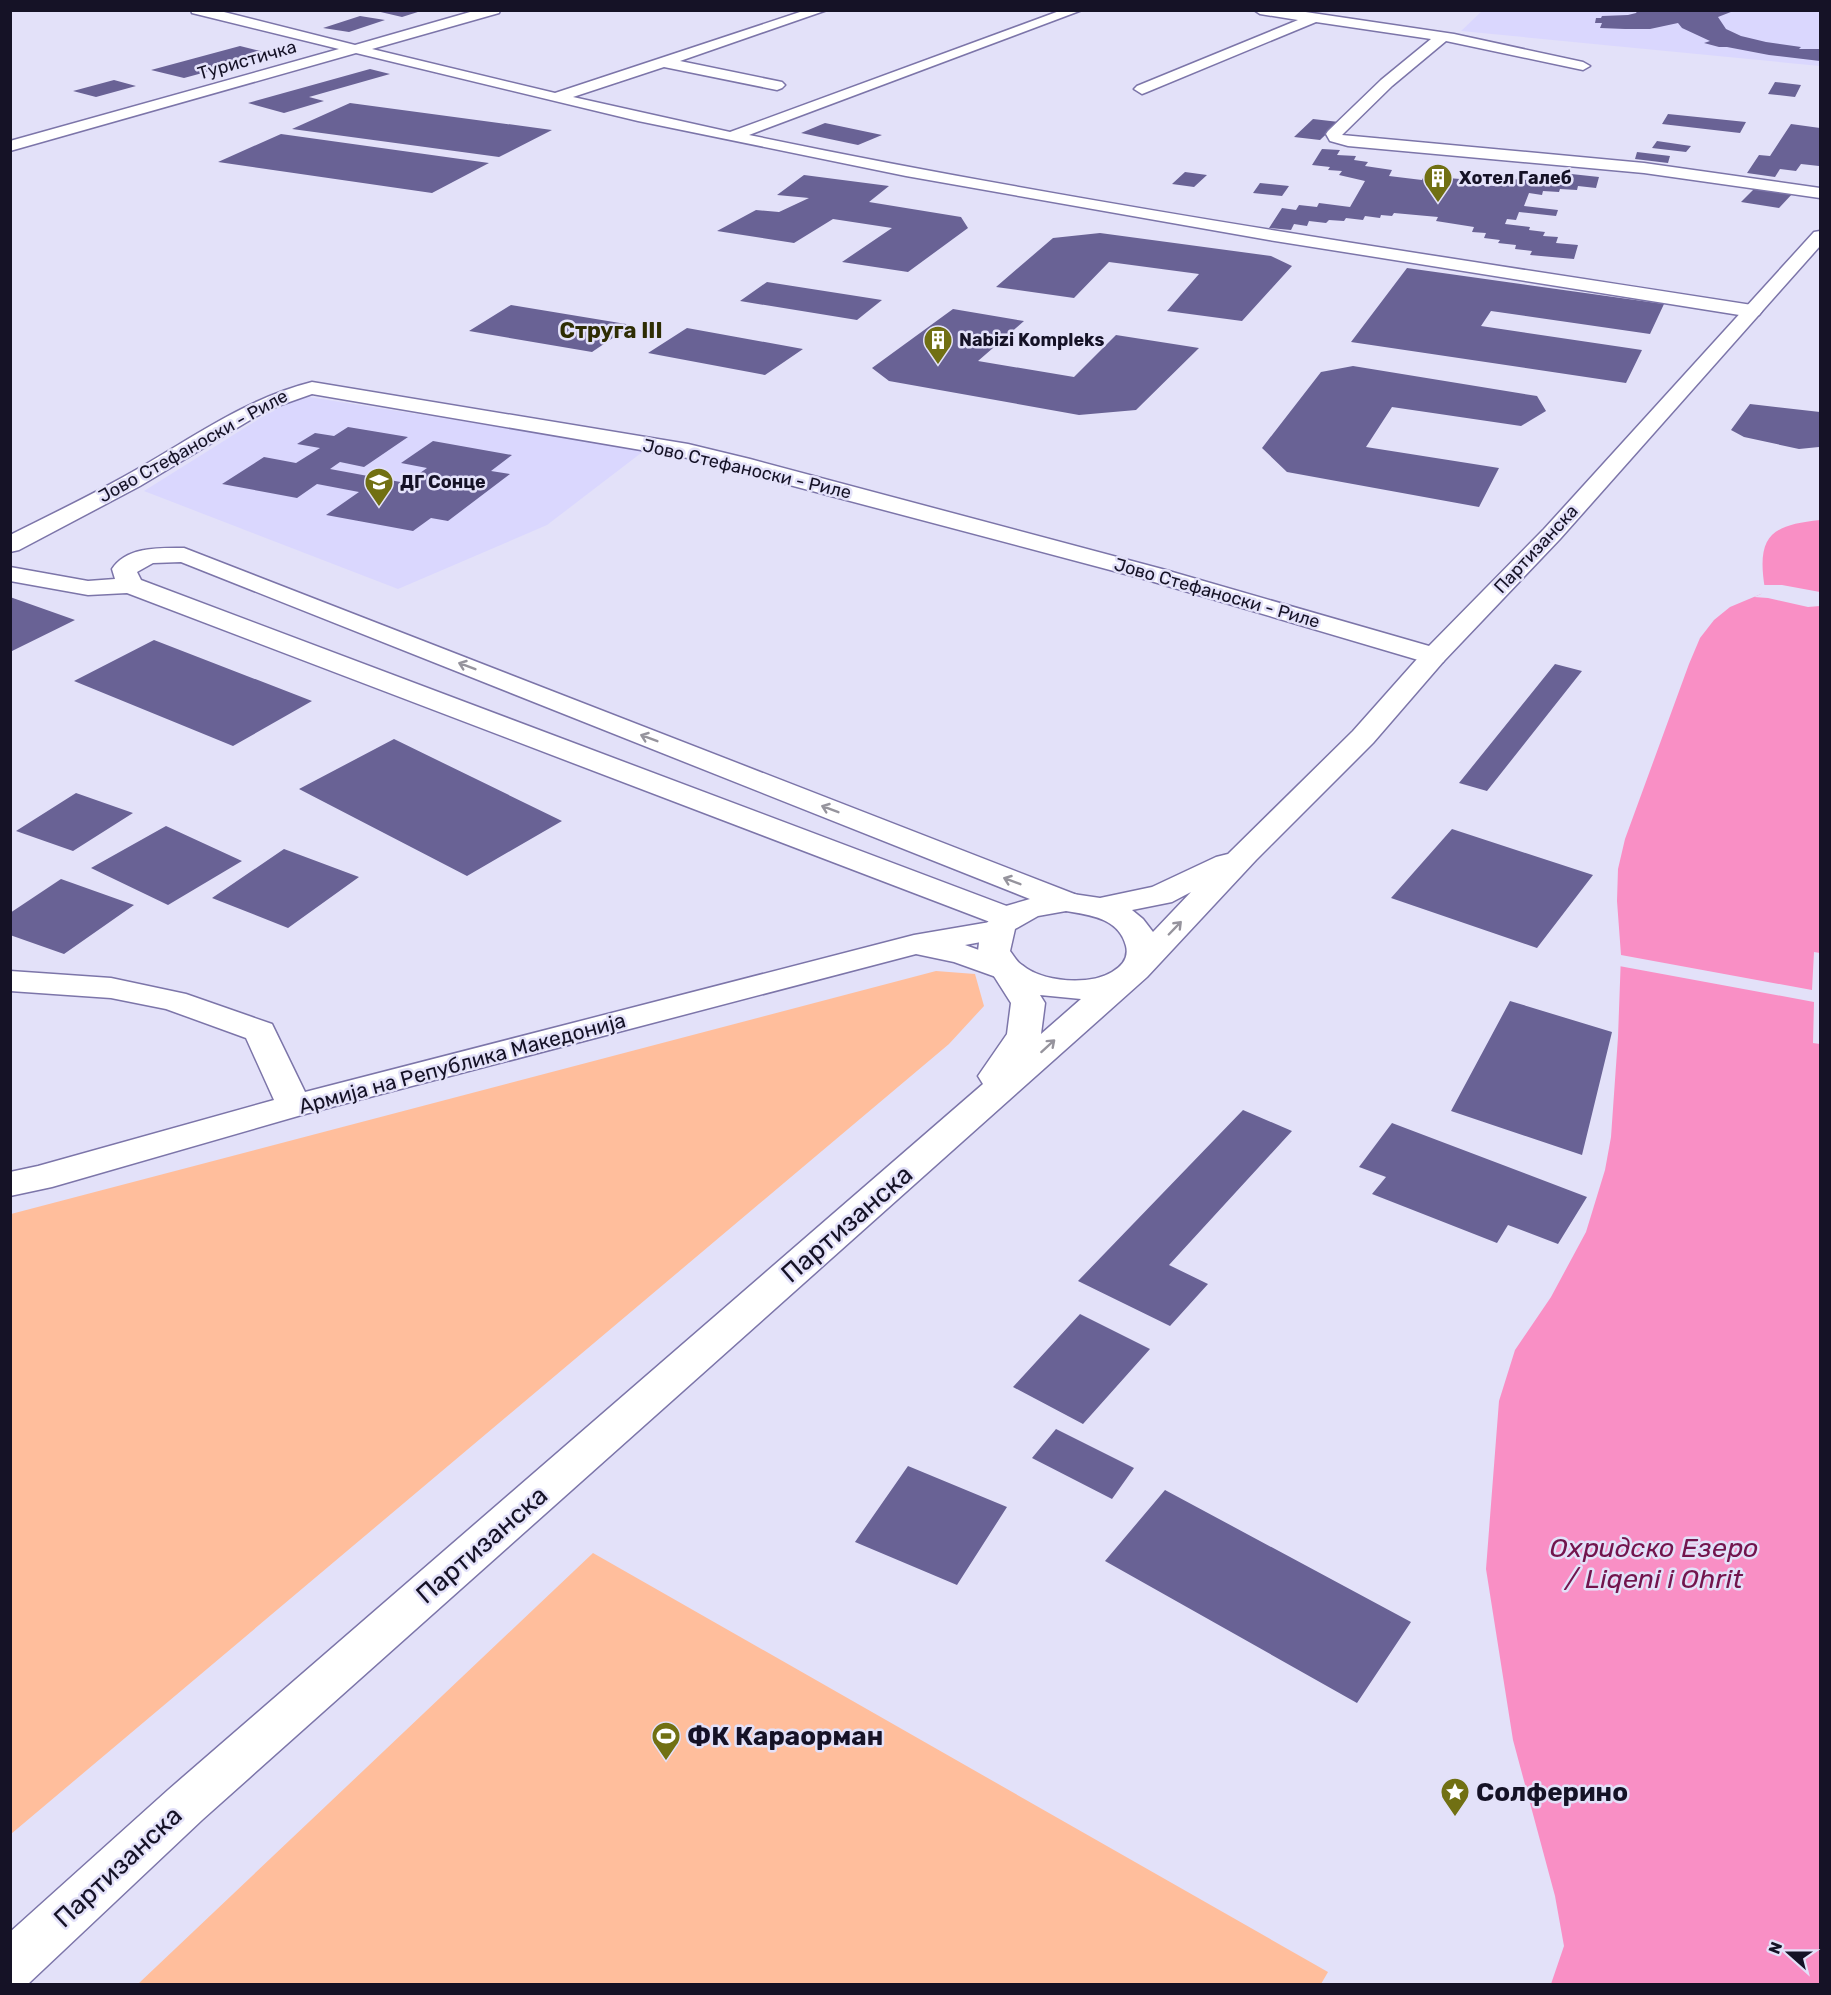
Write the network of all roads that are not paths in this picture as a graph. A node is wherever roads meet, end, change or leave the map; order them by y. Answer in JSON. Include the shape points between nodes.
{"nodes":[{"id":1,"x":197,"y":10,"type":"edge"},
{"id":2,"x":494,"y":10,"type":"edge"},
{"id":3,"x":821,"y":10,"type":"edge"},
{"id":4,"x":1076,"y":10,"type":"edge"},
{"id":5,"x":1260,"y":10,"type":"edge"},
{"id":6,"x":1332,"y":10,"type":"edge"},
{"id":7,"x":1314,"y":18,"type":"junction"},
{"id":8,"x":1443,"y":37,"type":"junction"},
{"id":9,"x":357,"y":50,"type":"junction"},
{"id":10,"x":666,"y":62,"type":"junction"},
{"id":11,"x":1583,"y":66,"type":"dead end"},
{"id":12,"x":777,"y":85,"type":"dead end"},
{"id":13,"x":1142,"y":89,"type":"dead end"},
{"id":14,"x":558,"y":97,"type":"junction"},
{"id":15,"x":733,"y":136,"type":"junction"},
{"id":16,"x":10,"y":146,"type":"edge"},
{"id":17,"x":1821,"y":193,"type":"edge"},
{"id":18,"x":1821,"y":236,"type":"edge"},
{"id":19,"x":1752,"y":311,"type":"junction"},
{"id":20,"x":10,"y":522,"type":"edge"},
{"id":21,"x":44,"y":528,"type":"junction"},
{"id":22,"x":10,"y":545,"type":"edge"},
{"id":23,"x":10,"y":574,"type":"edge"},
{"id":24,"x":130,"y":585,"type":"junction"},
{"id":25,"x":1434,"y":656,"type":"junction"},
{"id":26,"x":1245,"y":854,"type":"junction"},
{"id":27,"x":1066,"y":902,"type":"junction"},
{"id":28,"x":1101,"y":907,"type":"junction"},
{"id":29,"x":1003,"y":924,"type":"junction"},
{"id":30,"x":914,"y":945,"type":"junction"},
{"id":31,"x":1134,"y":970,"type":"junction"},
{"id":32,"x":1010,"y":972,"type":"junction"},
{"id":33,"x":10,"y":981,"type":"edge"},
{"id":34,"x":294,"y":1106,"type":"junction"},
{"id":35,"x":958,"y":1127,"type":"junction"},
{"id":36,"x":10,"y":1184,"type":"edge"},
{"id":37,"x":10,"y":1967,"type":"edge"}],
"edges":[{"from":1,"to":9,"type":"street"},
{"from":2,"to":9,"type":"street","name":"Туристичка"},
{"from":3,"to":10,"type":"street"},
{"from":4,"to":15,"type":"street"},
{"from":5,"to":7,"type":"street"},
{"from":6,"to":7,"type":"street"},
{"from":7,"to":8,"type":"street"},
{"from":7,"to":13,"type":"street"},
{"from":8,"to":11,"type":"street"},
{"from":8,"to":17,"type":"street","via":[[1372,94],[1334,134],[1336,138],[1614,163]]},
{"from":9,"to":14,"type":"street"},
{"from":9,"to":16,"type":"street","name":"Туристичка"},
{"from":10,"to":12,"type":"street"},
{"from":10,"to":14,"type":"street"},
{"from":14,"to":15,"type":"street"},
{"from":15,"to":19,"type":"street","via":[[1170,219]]},
{"from":18,"to":19,"type":"street","name":"Партизанска"},
{"from":19,"to":25,"type":"street","name":"Партизанска","via":[[1552,534]]},
{"from":20,"to":21,"type":"street"},
{"from":21,"to":22,"type":"street","name":"Јово Стефаноски - Риле"},
{"from":21,"to":25,"type":"street","name":"Јово Стефаноски - Риле","via":[[267,402],[312,388],[688,451],[1153,574]]},
{"from":23,"to":24,"type":"street","via":[[88,588]]},
{"from":27,"to":24,"type":"street","one_way":true,"via":[[184,555],[148,556],[124,568]]},
{"from":24,"to":29,"type":"street"},
{"from":25,"to":26,"type":"street","name":"Партизанска","via":[[1363,736]]},
{"from":26,"to":28,"type":"street","name":"Партизанска","via":[[1161,895]]},
{"from":31,"to":26,"type":"street","name":"Партизанска","one_way":true},
{"from":27,"to":28,"type":"street","name":"Партизанска"},
{"from":27,"to":29,"type":"street","name":"Партизанска","via":[[1032,906]]},
{"from":28,"to":31,"type":"street","name":"Партизанска","via":[[1124,918],[1140,935],[1143,956]]},
{"from":29,"to":30,"type":"street","name":"Армија на Република Македонија"},
{"from":29,"to":32,"type":"street","name":"Партизанска","via":[[994,951]]},
{"from":30,"to":32,"type":"street","name":"Армија на Република Македонија","via":[[962,954]]},
{"from":30,"to":34,"type":"street","name":"Армија на Република Македонија"},
{"from":31,"to":32,"type":"street","name":"Партизанска","via":[[1099,988],[1067,990],[1036,985]]},
{"from":35,"to":31,"type":"street","name":"Партизанска","one_way":true},
{"from":32,"to":35,"type":"street","name":"Партизанска","via":[[1028,1003],[1024,1035]]},
{"from":33,"to":34,"type":"street","via":[[111,988],[174,1001],[260,1031]]},
{"from":34,"to":36,"type":"street","name":"Армија на Република Македонија"},
{"from":35,"to":37,"type":"street","name":"Партизанска","via":[[185,1805]]}]}
